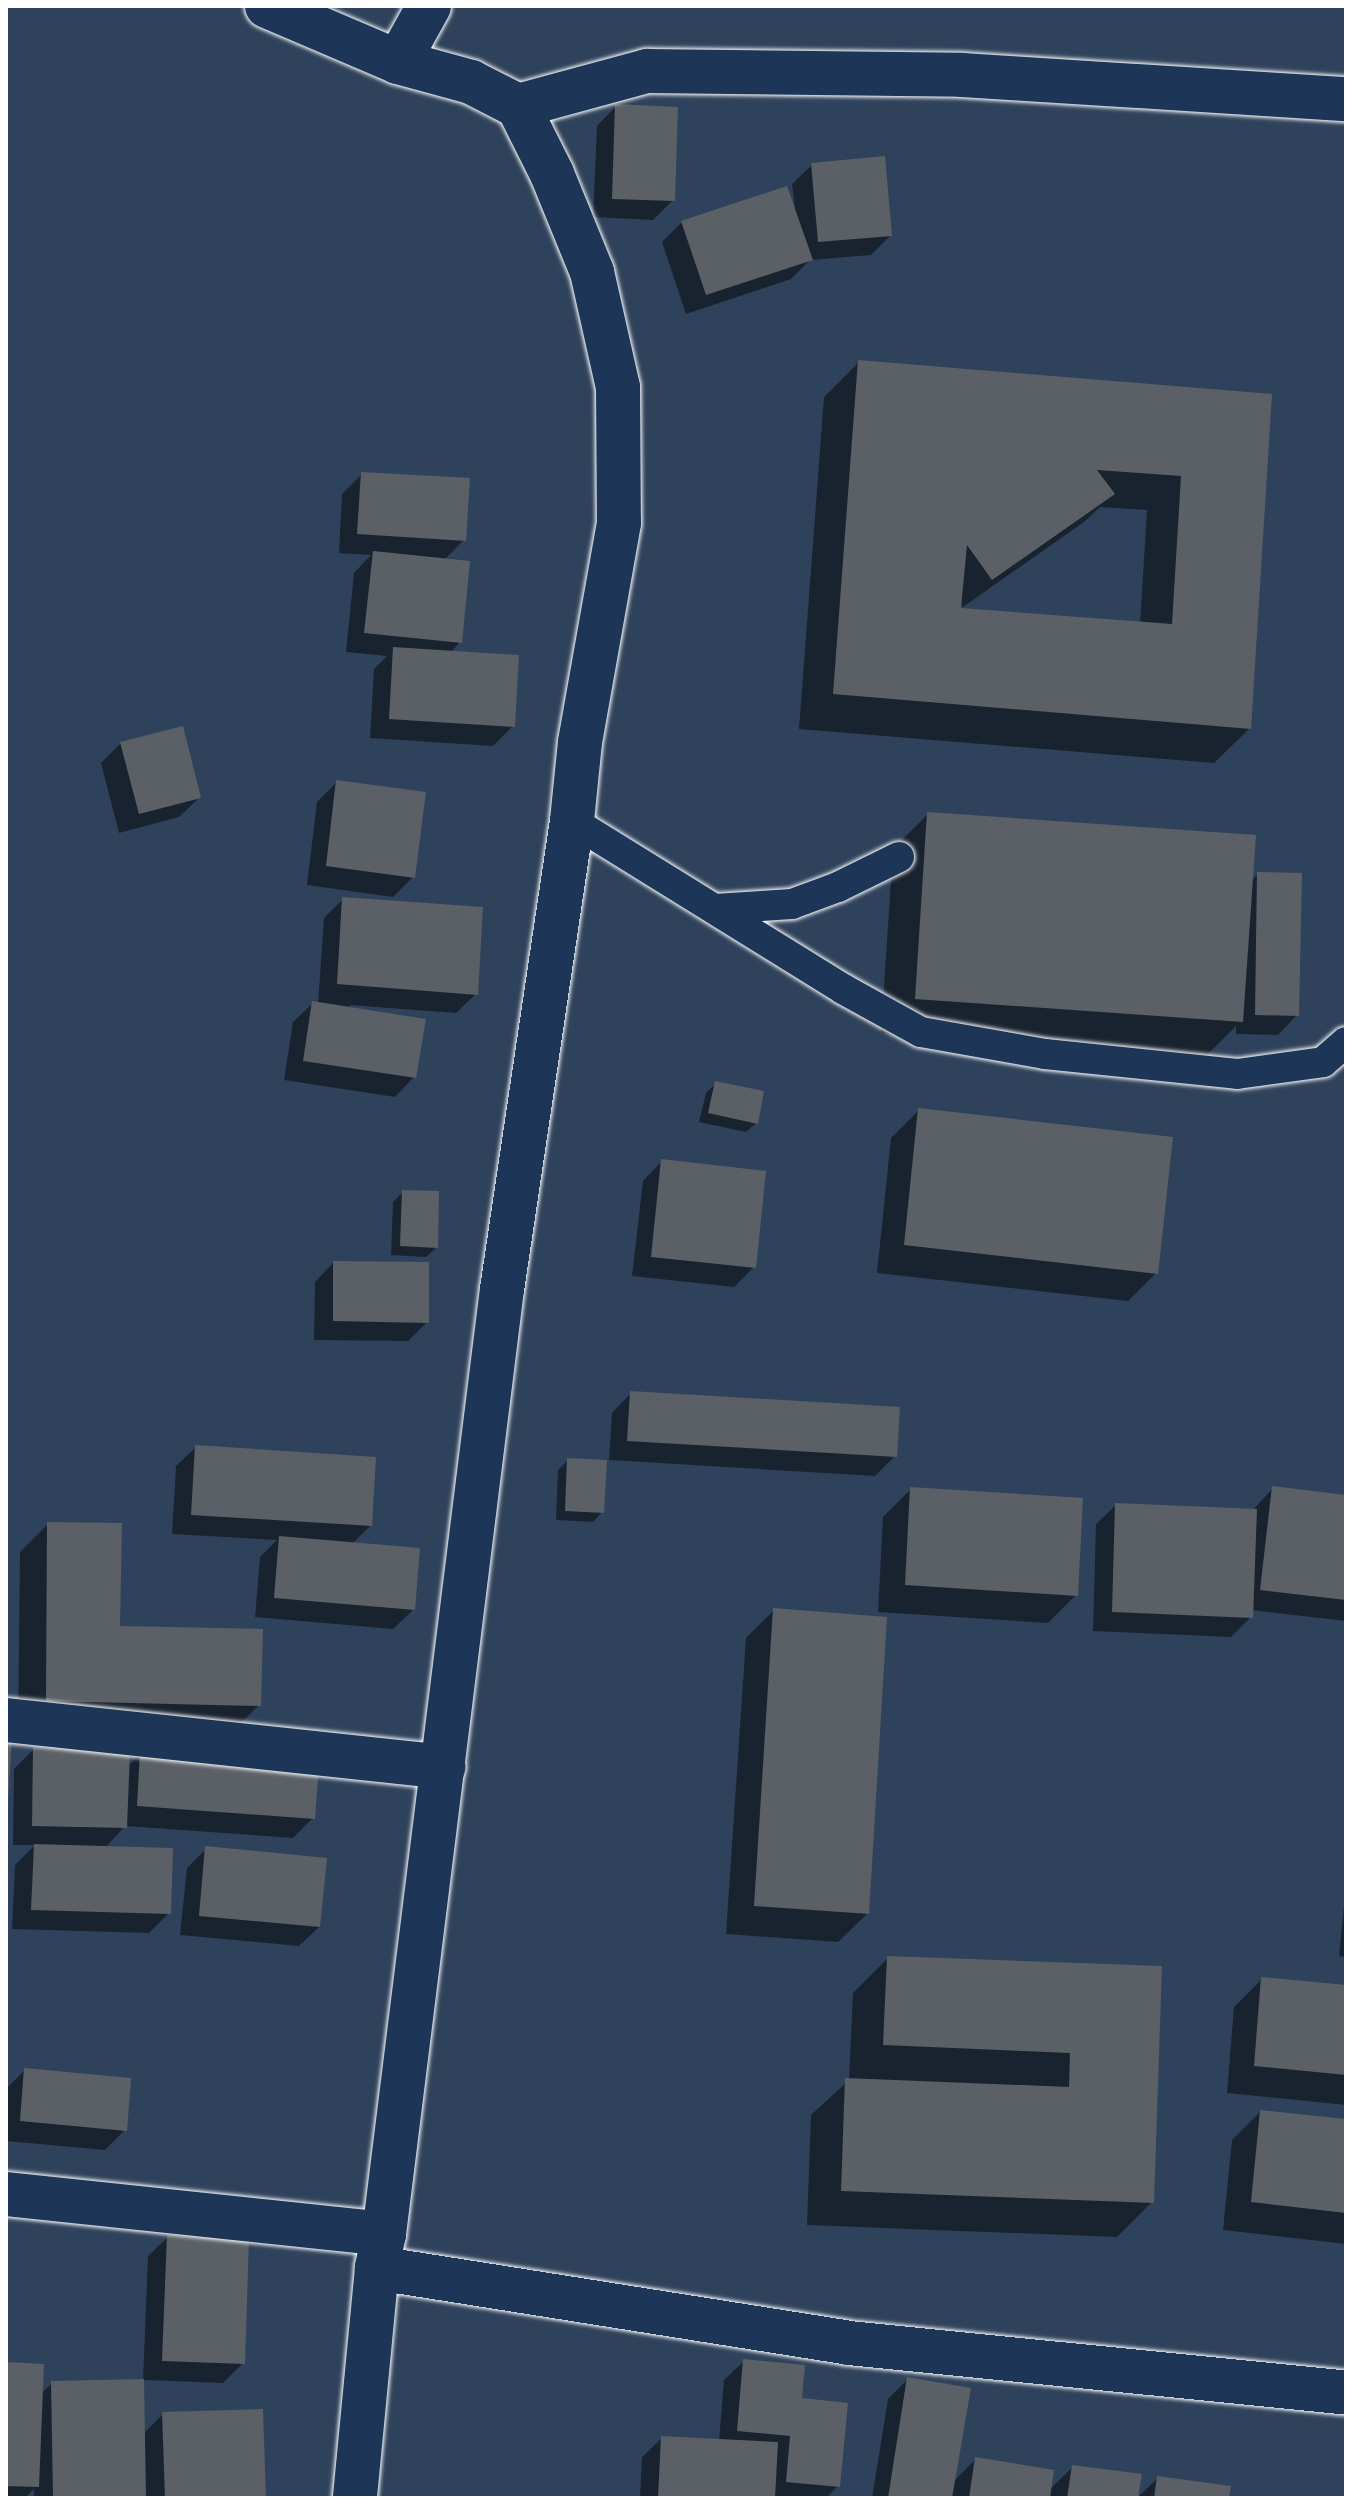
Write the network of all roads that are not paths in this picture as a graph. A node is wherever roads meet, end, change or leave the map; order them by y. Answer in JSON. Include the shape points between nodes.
{"nodes":[{"id":1,"x":267,"y":6,"type":"edge"},
{"id":2,"x":429,"y":6,"type":"edge"},
{"id":3,"x":398,"y":62,"type":"junction"},
{"id":4,"x":1346,"y":99,"type":"edge"},
{"id":5,"x":518,"y":106,"type":"junction"},
{"id":6,"x":572,"y":821,"type":"junction"},
{"id":7,"x":899,"y":857,"type":"dead end"},
{"id":8,"x":715,"y":909,"type":"junction"},
{"id":9,"x":1346,"y":1042,"type":"edge"},
{"id":10,"x":6,"y":1720,"type":"edge"},
{"id":11,"x":443,"y":1767,"type":"junction"},
{"id":12,"x":6,"y":2194,"type":"edge"},
{"id":13,"x":381,"y":2251,"type":"junction"},
{"id":14,"x":1346,"y":2393,"type":"edge"},
{"id":15,"x":355,"y":2498,"type":"edge"}],
"edges":[{"from":1,"to":3,"type":"street"},
{"from":2,"to":3,"type":"street"},
{"from":3,"to":5,"type":"street","via":[[471,82]]},
{"from":4,"to":5,"type":"street","via":[[962,75],[647,71]]},
{"from":5,"to":6,"type":"street","via":[[592,272],[618,387],[619,523],[580,742]]},
{"from":6,"to":8,"type":"lane"},
{"from":6,"to":11,"type":"street","via":[[502,1289]]},
{"from":7,"to":8,"type":"lane","via":[[792,904]]},
{"from":8,"to":9,"type":"lane","via":[[921,1032],[1045,1054],[1237,1074],[1323,1062]]},
{"from":10,"to":11,"type":"street"},
{"from":11,"to":13,"type":"street"},
{"from":12,"to":13,"type":"street"},
{"from":13,"to":14,"type":"street","via":[[849,2343]]},
{"from":13,"to":15,"type":"street"}]}
